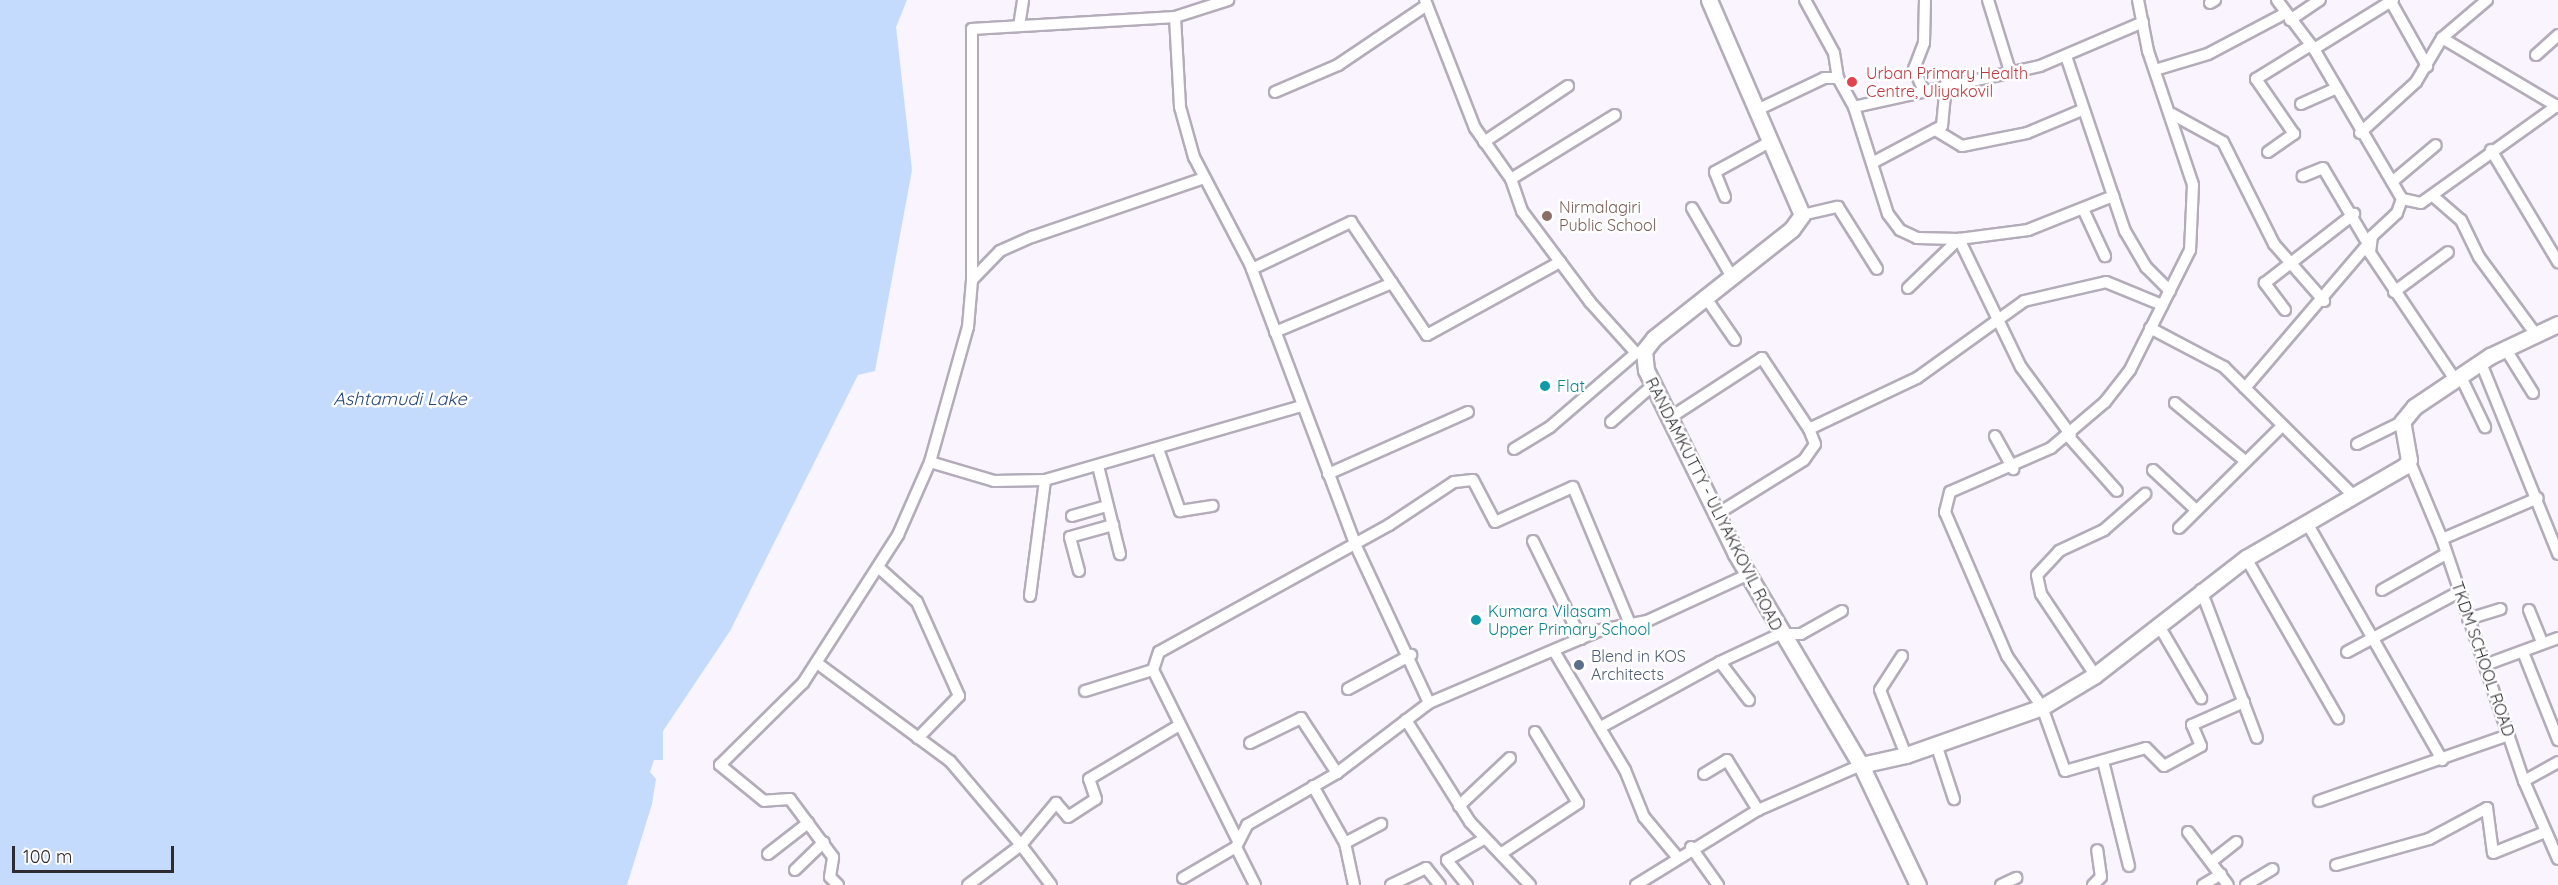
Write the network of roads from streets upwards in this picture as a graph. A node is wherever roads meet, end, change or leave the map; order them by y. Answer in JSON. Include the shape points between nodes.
{"nodes":[{"id":1,"x":1023,"y":0,"type":"edge"},
{"id":2,"x":1228,"y":0,"type":"edge"},
{"id":3,"x":1709,"y":0,"type":"edge"},
{"id":4,"x":1805,"y":0,"type":"edge"},
{"id":5,"x":1924,"y":0,"type":"edge"},
{"id":6,"x":1988,"y":0,"type":"edge"},
{"id":7,"x":2138,"y":0,"type":"edge"},
{"id":8,"x":2277,"y":0,"type":"edge"},
{"id":9,"x":2320,"y":0,"type":"edge"},
{"id":10,"x":2391,"y":0,"type":"edge"},
{"id":11,"x":2487,"y":0,"type":"edge"},
{"id":12,"x":1426,"y":3,"type":"edge"},
{"id":13,"x":1175,"y":17,"type":"junction"},
{"id":14,"x":2287,"y":17,"type":"junction"},
{"id":15,"x":2143,"y":22,"type":"junction"},
{"id":16,"x":1019,"y":26,"type":"junction"},
{"id":17,"x":2558,"y":35,"type":"edge"},
{"id":18,"x":2442,"y":38,"type":"junction"},
{"id":19,"x":2312,"y":47,"type":"junction"},
{"id":20,"x":2536,"y":55,"type":"dead end"},
{"id":21,"x":2066,"y":56,"type":"junction"},
{"id":22,"x":2427,"y":66,"type":"junction"},
{"id":23,"x":2155,"y":70,"type":"junction"},
{"id":24,"x":2010,"y":71,"type":"junction"},
{"id":25,"x":1838,"y":78,"type":"junction"},
{"id":26,"x":1946,"y":84,"type":"junction"},
{"id":27,"x":1568,"y":86,"type":"dead end"},
{"id":28,"x":2337,"y":88,"type":"junction"},
{"id":29,"x":1923,"y":89,"type":"junction"},
{"id":30,"x":1275,"y":92,"type":"dead end"},
{"id":31,"x":2301,"y":104,"type":"dead end"},
{"id":32,"x":2558,"y":106,"type":"edge"},
{"id":33,"x":1854,"y":107,"type":"junction"},
{"id":34,"x":1757,"y":110,"type":"junction"},
{"id":35,"x":2082,"y":110,"type":"junction"},
{"id":36,"x":2172,"y":114,"type":"junction"},
{"id":37,"x":1615,"y":115,"type":"dead end"},
{"id":38,"x":1937,"y":131,"type":"junction"},
{"id":39,"x":2360,"y":133,"type":"junction"},
{"id":40,"x":1484,"y":142,"type":"junction"},
{"id":41,"x":1768,"y":143,"type":"junction"},
{"id":42,"x":2436,"y":145,"type":"dead end"},
{"id":43,"x":2491,"y":150,"type":"junction"},
{"id":44,"x":2268,"y":152,"type":"dead end"},
{"id":45,"x":1872,"y":163,"type":"junction"},
{"id":46,"x":2303,"y":176,"type":"dead end"},
{"id":47,"x":1204,"y":178,"type":"junction"},
{"id":48,"x":1511,"y":179,"type":"junction"},
{"id":49,"x":2392,"y":182,"type":"junction"},
{"id":50,"x":2113,"y":196,"type":"junction"},
{"id":51,"x":2433,"y":196,"type":"junction"},
{"id":52,"x":1725,"y":197,"type":"dead end"},
{"id":53,"x":2402,"y":199,"type":"junction"},
{"id":54,"x":1692,"y":208,"type":"dead end"},
{"id":55,"x":2084,"y":212,"type":"junction"},
{"id":56,"x":2354,"y":214,"type":"junction"},
{"id":57,"x":1802,"y":215,"type":"junction"},
{"id":58,"x":1959,"y":239,"type":"junction"},
{"id":59,"x":2368,"y":244,"type":"junction"},
{"id":60,"x":2448,"y":252,"type":"dead end"},
{"id":61,"x":2105,"y":256,"type":"dead end"},
{"id":62,"x":1560,"y":262,"type":"junction"},
{"id":63,"x":2289,"y":262,"type":"junction"},
{"id":64,"x":2558,"y":262,"type":"edge"},
{"id":65,"x":1252,"y":269,"type":"junction"},
{"id":66,"x":1877,"y":269,"type":"dead end"},
{"id":67,"x":1732,"y":277,"type":"junction"},
{"id":68,"x":972,"y":280,"type":"junction"},
{"id":69,"x":1392,"y":282,"type":"junction"},
{"id":70,"x":1908,"y":288,"type":"dead end"},
{"id":71,"x":2170,"y":291,"type":"junction"},
{"id":72,"x":2394,"y":291,"type":"junction"},
{"id":73,"x":1706,"y":298,"type":"junction"},
{"id":74,"x":2324,"y":301,"type":"junction"},
{"id":75,"x":2162,"y":305,"type":"junction"},
{"id":76,"x":2285,"y":310,"type":"dead end"},
{"id":77,"x":1997,"y":316,"type":"junction"},
{"id":78,"x":2558,"y":324,"type":"edge"},
{"id":79,"x":2150,"y":328,"type":"junction"},
{"id":80,"x":1275,"y":332,"type":"junction"},
{"id":81,"x":2534,"y":332,"type":"junction"},
{"id":82,"x":1735,"y":340,"type":"dead end"},
{"id":83,"x":2505,"y":348,"type":"junction"},
{"id":84,"x":1640,"y":352,"type":"junction"},
{"id":85,"x":2481,"y":363,"type":"junction"},
{"id":86,"x":2457,"y":377,"type":"junction"},
{"id":87,"x":1653,"y":385,"type":"junction"},
{"id":88,"x":2245,"y":388,"type":"junction"},
{"id":89,"x":2533,"y":393,"type":"dead end"},
{"id":90,"x":2175,"y":403,"type":"dead end"},
{"id":91,"x":1302,"y":406,"type":"junction"},
{"id":92,"x":1468,"y":412,"type":"dead end"},
{"id":93,"x":1668,"y":419,"type":"junction"},
{"id":94,"x":1611,"y":422,"type":"dead end"},
{"id":95,"x":2402,"y":422,"type":"junction"},
{"id":96,"x":2283,"y":425,"type":"junction"},
{"id":97,"x":2485,"y":426,"type":"dead end"},
{"id":98,"x":1809,"y":429,"type":"junction"},
{"id":99,"x":1995,"y":436,"type":"dead end"},
{"id":100,"x":2070,"y":436,"type":"junction"},
{"id":101,"x":2357,"y":444,"type":"dead end"},
{"id":102,"x":1158,"y":449,"type":"junction"},
{"id":103,"x":1514,"y":449,"type":"dead end"},
{"id":104,"x":2409,"y":460,"type":"junction"},
{"id":105,"x":2245,"y":461,"type":"junction"},
{"id":106,"x":930,"y":462,"type":"junction"},
{"id":107,"x":1098,"y":466,"type":"junction"},
{"id":108,"x":2013,"y":469,"type":"junction"},
{"id":109,"x":2152,"y":470,"type":"dead end"},
{"id":110,"x":1328,"y":474,"type":"junction"},
{"id":111,"x":1045,"y":480,"type":"junction"},
{"id":112,"x":2116,"y":491,"type":"dead end"},
{"id":113,"x":2145,"y":494,"type":"dead end"},
{"id":114,"x":2352,"y":495,"type":"junction"},
{"id":115,"x":2538,"y":498,"type":"junction"},
{"id":116,"x":1108,"y":506,"type":"junction"},
{"id":117,"x":1213,"y":506,"type":"dead end"},
{"id":118,"x":2196,"y":510,"type":"junction"},
{"id":119,"x":1717,"y":514,"type":"junction"},
{"id":120,"x":1072,"y":516,"type":"dead end"},
{"id":121,"x":2307,"y":523,"type":"junction"},
{"id":122,"x":1113,"y":525,"type":"junction"},
{"id":123,"x":2179,"y":528,"type":"dead end"},
{"id":124,"x":2442,"y":538,"type":"junction"},
{"id":125,"x":1533,"y":541,"type":"dead end"},
{"id":126,"x":1355,"y":544,"type":"junction"},
{"id":127,"x":1120,"y":554,"type":"dead end"},
{"id":128,"x":2446,"y":554,"type":"junction"},
{"id":129,"x":2558,"y":554,"type":"edge"},
{"id":130,"x":2246,"y":558,"type":"junction"},
{"id":131,"x":878,"y":567,"type":"junction"},
{"id":132,"x":1079,"y":570,"type":"dead end"},
{"id":133,"x":1747,"y":575,"type":"junction"},
{"id":134,"x":2201,"y":590,"type":"junction"},
{"id":135,"x":2382,"y":590,"type":"dead end"},
{"id":136,"x":2459,"y":592,"type":"junction"},
{"id":137,"x":1030,"y":596,"type":"dead end"},
{"id":138,"x":2500,"y":609,"type":"dead end"},
{"id":139,"x":2529,"y":610,"type":"dead end"},
{"id":140,"x":1842,"y":611,"type":"dead end"},
{"id":141,"x":2468,"y":619,"type":"junction"},
{"id":142,"x":2158,"y":624,"type":"junction"},
{"id":143,"x":1631,"y":626,"type":"junction"},
{"id":144,"x":1780,"y":634,"type":"junction"},
{"id":145,"x":2373,"y":638,"type":"junction"},
{"id":146,"x":2558,"y":638,"type":"edge"},
{"id":147,"x":1581,"y":639,"type":"junction"},
{"id":148,"x":2542,"y":643,"type":"junction"},
{"id":149,"x":1554,"y":651,"type":"junction"},
{"id":150,"x":2347,"y":652,"type":"dead end"},
{"id":151,"x":2523,"y":652,"type":"junction"},
{"id":152,"x":1411,"y":655,"type":"junction"},
{"id":153,"x":1902,"y":656,"type":"dead end"},
{"id":154,"x":1720,"y":662,"type":"junction"},
{"id":155,"x":816,"y":663,"type":"junction"},
{"id":156,"x":2485,"y":665,"type":"junction"},
{"id":157,"x":1153,"y":670,"type":"junction"},
{"id":158,"x":2095,"y":675,"type":"junction"},
{"id":159,"x":1348,"y":689,"type":"dead end"},
{"id":160,"x":1085,"y":691,"type":"dead end"},
{"id":161,"x":2201,"y":698,"type":"dead end"},
{"id":162,"x":1749,"y":700,"type":"dead end"},
{"id":163,"x":2244,"y":702,"type":"junction"},
{"id":164,"x":1430,"y":703,"type":"junction"},
{"id":165,"x":2042,"y":707,"type":"junction"},
{"id":166,"x":2338,"y":718,"type":"dead end"},
{"id":167,"x":1406,"y":720,"type":"junction"},
{"id":168,"x":1178,"y":726,"type":"junction"},
{"id":169,"x":1601,"y":728,"type":"junction"},
{"id":170,"x":1536,"y":732,"type":"dead end"},
{"id":171,"x":2510,"y":735,"type":"junction"},
{"id":172,"x":918,"y":738,"type":"junction"},
{"id":173,"x":2257,"y":738,"type":"dead end"},
{"id":174,"x":2558,"y":740,"type":"edge"},
{"id":175,"x":1250,"y":743,"type":"dead end"},
{"id":176,"x":1936,"y":744,"type":"junction"},
{"id":177,"x":1906,"y":755,"type":"junction"},
{"id":178,"x":1510,"y":758,"type":"dead end"},
{"id":179,"x":2442,"y":760,"type":"junction"},
{"id":180,"x":2103,"y":761,"type":"junction"},
{"id":181,"x":2558,"y":762,"type":"edge"},
{"id":182,"x":1861,"y":765,"type":"junction"},
{"id":183,"x":1337,"y":772,"type":"junction"},
{"id":184,"x":1704,"y":774,"type":"dead end"},
{"id":185,"x":2524,"y":781,"type":"junction"},
{"id":186,"x":1313,"y":786,"type":"junction"},
{"id":187,"x":1954,"y":799,"type":"dead end"},
{"id":188,"x":2319,"y":801,"type":"dead end"},
{"id":189,"x":1459,"y":806,"type":"junction"},
{"id":190,"x":1758,"y":810,"type":"junction"},
{"id":191,"x":808,"y":823,"type":"junction"},
{"id":192,"x":1381,"y":824,"type":"dead end"},
{"id":193,"x":2188,"y":832,"type":"dead end"},
{"id":194,"x":2545,"y":832,"type":"junction"},
{"id":195,"x":1484,"y":838,"type":"junction"},
{"id":196,"x":824,"y":842,"type":"junction"},
{"id":197,"x":2236,"y":842,"type":"dead end"},
{"id":198,"x":1236,"y":843,"type":"junction"},
{"id":199,"x":1345,"y":843,"type":"junction"},
{"id":200,"x":1021,"y":845,"type":"junction"},
{"id":201,"x":1691,"y":848,"type":"junction"},
{"id":202,"x":2097,"y":850,"type":"dead end"},
{"id":203,"x":1502,"y":853,"type":"junction"},
{"id":204,"x":768,"y":854,"type":"dead end"},
{"id":205,"x":1678,"y":858,"type":"junction"},
{"id":206,"x":2558,"y":859,"type":"edge"},
{"id":207,"x":2212,"y":861,"type":"junction"},
{"id":208,"x":2336,"y":865,"type":"dead end"},
{"id":209,"x":2129,"y":866,"type":"dead end"},
{"id":210,"x":2273,"y":869,"type":"dead end"},
{"id":211,"x":795,"y":870,"type":"dead end"},
{"id":212,"x":2221,"y":874,"type":"junction"},
{"id":213,"x":1183,"y":878,"type":"dead end"},
{"id":214,"x":2016,"y":878,"type":"dead end"},
{"id":215,"x":838,"y":885,"type":"edge"},
{"id":216,"x":968,"y":885,"type":"edge"},
{"id":217,"x":1051,"y":885,"type":"edge"},
{"id":218,"x":1255,"y":885,"type":"edge"},
{"id":219,"x":1354,"y":885,"type":"edge"},
{"id":220,"x":1391,"y":885,"type":"edge"},
{"id":221,"x":1440,"y":885,"type":"edge"},
{"id":222,"x":1467,"y":885,"type":"edge"},
{"id":223,"x":1530,"y":885,"type":"edge"},
{"id":224,"x":1636,"y":885,"type":"edge"},
{"id":225,"x":1718,"y":885,"type":"edge"},
{"id":226,"x":1918,"y":885,"type":"edge"},
{"id":227,"x":2001,"y":885,"type":"edge"},
{"id":228,"x":2093,"y":885,"type":"edge"},
{"id":229,"x":2203,"y":885,"type":"edge"},
{"id":230,"x":2228,"y":885,"type":"edge"},
{"id":231,"x":2246,"y":885,"type":"edge"}],
"edges":[{"from":1,"to":16,"type":"street"},
{"from":2,"to":13,"type":"street"},
{"from":3,"to":34,"type":"street"},
{"from":4,"to":25,"type":"street","via":[[1834,53]]},
{"from":5,"to":29,"type":"street","via":[[1924,43],[1914,69]]},
{"from":6,"to":24,"type":"street"},
{"from":7,"to":15,"type":"street"},
{"from":8,"to":14,"type":"street"},
{"from":9,"to":14,"type":"street"},
{"from":10,"to":19,"type":"street"},
{"from":10,"to":22,"type":"street"},
{"from":11,"to":18,"type":"street"},
{"from":12,"to":30,"type":"street","via":[[1338,64]]},
{"from":12,"to":40,"type":"street","via":[[1453,80]]},
{"from":13,"to":16,"type":"street"},
{"from":13,"to":47,"type":"street","via":[[1180,107]]},
{"from":14,"to":19,"type":"street"},
{"from":14,"to":23,"type":"street","via":[[2208,54]]},
{"from":15,"to":21,"type":"street"},
{"from":15,"to":23,"type":"street"},
{"from":16,"to":68,"type":"street","via":[[972,29]]},
{"from":17,"to":20,"type":"street"},
{"from":18,"to":22,"type":"street"},
{"from":18,"to":32,"type":"street"},
{"from":19,"to":28,"type":"street"},
{"from":19,"to":44,"type":"street","via":[[2256,79],[2294,134]]},
{"from":21,"to":24,"type":"street"},
{"from":21,"to":35,"type":"street"},
{"from":22,"to":39,"type":"street","via":[[2404,97]]},
{"from":23,"to":36,"type":"street"},
{"from":24,"to":26,"type":"street"},
{"from":25,"to":33,"type":"street"},
{"from":25,"to":34,"type":"street","via":[[1824,78]]},
{"from":26,"to":29,"type":"street"},
{"from":26,"to":38,"type":"street","via":[[1947,115]]},
{"from":27,"to":40,"type":"street"},
{"from":28,"to":31,"type":"street"},
{"from":28,"to":39,"type":"street"},
{"from":29,"to":33,"type":"street"},
{"from":32,"to":43,"type":"street"},
{"from":33,"to":45,"type":"street"},
{"from":34,"to":41,"type":"street"},
{"from":35,"to":38,"type":"street","via":[[2027,133],[1962,146]]},
{"from":35,"to":50,"type":"street"},
{"from":36,"to":63,"type":"street","via":[[2223,142]]},
{"from":36,"to":71,"type":"street","via":[[2193,185],[2195,232]]},
{"from":37,"to":48,"type":"street"},
{"from":38,"to":45,"type":"street"},
{"from":39,"to":49,"type":"street"},
{"from":40,"to":48,"type":"street"},
{"from":41,"to":52,"type":"street","via":[[1715,172]]},
{"from":41,"to":57,"type":"street"},
{"from":42,"to":49,"type":"street"},
{"from":43,"to":51,"type":"street"},
{"from":43,"to":64,"type":"street"},
{"from":45,"to":58,"type":"street","via":[[1900,230],[1917,237]]},
{"from":46,"to":56,"type":"street","via":[[2323,168]]},
{"from":47,"to":65,"type":"street"},
{"from":47,"to":68,"type":"street","via":[[1000,251]]},
{"from":48,"to":62,"type":"street","via":[[1522,211]]},
{"from":49,"to":53,"type":"street"},
{"from":50,"to":55,"type":"street"},
{"from":50,"to":71,"type":"street","via":[[2136,253]]},
{"from":51,"to":53,"type":"street","via":[[2421,203]]},
{"from":51,"to":81,"type":"street","via":[[2460,220],[2478,257]]},
{"from":53,"to":59,"type":"street","via":[[2401,207]]},
{"from":54,"to":67,"type":"street"},
{"from":55,"to":58,"type":"street","via":[[2028,230]]},
{"from":55,"to":61,"type":"street"},
{"from":56,"to":59,"type":"street"},
{"from":56,"to":63,"type":"street"},
{"from":57,"to":66,"type":"street","via":[[1838,207]]},
{"from":57,"to":67,"type":"street"},
{"from":58,"to":70,"type":"street"},
{"from":58,"to":77,"type":"street"},
{"from":59,"to":72,"type":"street"},
{"from":59,"to":74,"type":"street"},
{"from":60,"to":72,"type":"street"},
{"from":62,"to":69,"type":"street","via":[[1427,335]]},
{"from":62,"to":84,"type":"street"},
{"from":63,"to":74,"type":"street"},
{"from":63,"to":76,"type":"street","via":[[2265,283]]},
{"from":65,"to":69,"type":"street","via":[[1351,222]]},
{"from":65,"to":80,"type":"street"},
{"from":67,"to":73,"type":"street"},
{"from":68,"to":106,"type":"street","via":[[968,327]]},
{"from":69,"to":80,"type":"street"},
{"from":71,"to":75,"type":"street"},
{"from":72,"to":86,"type":"street"},
{"from":73,"to":82,"type":"street"},
{"from":73,"to":84,"type":"street"},
{"from":74,"to":88,"type":"street"},
{"from":75,"to":77,"type":"street","via":[[2124,286],[2096,282],[2024,301]]},
{"from":75,"to":79,"type":"street"},
{"from":77,"to":98,"type":"street","via":[[1917,378]]},
{"from":77,"to":100,"type":"street","via":[[2021,367]]},
{"from":78,"to":81,"type":"street"},
{"from":79,"to":88,"type":"street","via":[[2224,367]]},
{"from":79,"to":100,"type":"street","via":[[2130,370]]},
{"from":80,"to":91,"type":"street"},
{"from":81,"to":83,"type":"street"},
{"from":83,"to":85,"type":"street"},
{"from":83,"to":89,"type":"street"},
{"from":84,"to":87,"type":"street","name":"RANDAMKUTTY - ULIYAKKOVIL ROAD"},
{"from":84,"to":103,"type":"street","via":[[1558,421]]},
{"from":85,"to":86,"type":"street"},
{"from":85,"to":115,"type":"street"},
{"from":86,"to":95,"type":"street"},
{"from":86,"to":97,"type":"street"},
{"from":87,"to":93,"type":"street","name":"RANDAMKUTTY - ULIYAKKOVIL ROAD"},
{"from":87,"to":94,"type":"street"},
{"from":88,"to":96,"type":"street"},
{"from":90,"to":105,"type":"street"},
{"from":91,"to":102,"type":"street"},
{"from":91,"to":110,"type":"street"},
{"from":92,"to":110,"type":"street"},
{"from":93,"to":98,"type":"street","via":[[1762,358]]},
{"from":93,"to":119,"type":"street","name":"RANDAMKUTTY - ULIYAKKOVIL ROAD"},
{"from":95,"to":101,"type":"street"},
{"from":95,"to":104,"type":"street"},
{"from":96,"to":105,"type":"street"},
{"from":96,"to":114,"type":"street"},
{"from":98,"to":119,"type":"street","via":[[1815,444],[1804,460]]},
{"from":99,"to":108,"type":"street"},
{"from":100,"to":108,"type":"street"},
{"from":100,"to":112,"type":"street"},
{"from":102,"to":107,"type":"street"},
{"from":102,"to":117,"type":"street","via":[[1179,511]]},
{"from":104,"to":114,"type":"street","via":[[2393,475]]},
{"from":104,"to":124,"type":"street","name":"TKDM SCHOOL ROAD"},
{"from":105,"to":118,"type":"street"},
{"from":106,"to":111,"type":"street","via":[[994,481]]},
{"from":106,"to":131,"type":"street"},
{"from":107,"to":111,"type":"street"},
{"from":107,"to":116,"type":"street"},
{"from":108,"to":165,"type":"street","via":[[1950,492],[1945,512],[2007,656]]},
{"from":109,"to":118,"type":"street"},
{"from":110,"to":126,"type":"street"},
{"from":111,"to":137,"type":"street"},
{"from":113,"to":158,"type":"street","via":[[2104,530],[2059,551],[2037,575],[2041,594]]},
{"from":114,"to":121,"type":"street"},
{"from":115,"to":124,"type":"street"},
{"from":115,"to":129,"type":"street"},
{"from":116,"to":120,"type":"street"},
{"from":116,"to":122,"type":"street"},
{"from":118,"to":123,"type":"street"},
{"from":119,"to":133,"type":"street","name":"RANDAMKUTTY - ULIYAKKOVIL ROAD"},
{"from":121,"to":130,"type":"street"},
{"from":121,"to":145,"type":"street"},
{"from":122,"to":127,"type":"street"},
{"from":122,"to":132,"type":"street","via":[[1070,537]]},
{"from":124,"to":128,"type":"street","name":"TKDM SCHOOL ROAD"},
{"from":125,"to":147,"type":"street"},
{"from":126,"to":143,"type":"street","via":[[1466,479],[1473,480],[1495,522],[1573,487]]},
{"from":126,"to":152,"type":"street"},
{"from":126,"to":157,"type":"street","via":[[1167,643]]},
{"from":128,"to":135,"type":"street"},
{"from":128,"to":136,"type":"street","name":"TKDM SCHOOL ROAD"},
{"from":130,"to":134,"type":"street"},
{"from":130,"to":166,"type":"street"},
{"from":131,"to":155,"type":"street"},
{"from":131,"to":172,"type":"street","via":[[917,602],[959,696]]},
{"from":133,"to":143,"type":"street"},
{"from":133,"to":144,"type":"street","name":"RANDAMKUTTY - ULIYAKKOVIL ROAD"},
{"from":134,"to":142,"type":"street"},
{"from":134,"to":163,"type":"street"},
{"from":136,"to":141,"type":"street","name":"TKDM SCHOOL ROAD"},
{"from":136,"to":145,"type":"street"},
{"from":138,"to":141,"type":"street"},
{"from":139,"to":148,"type":"street"},
{"from":140,"to":144,"type":"street","via":[[1801,634]]},
{"from":141,"to":156,"type":"street","name":"TKDM SCHOOL ROAD"},
{"from":142,"to":158,"type":"street"},
{"from":142,"to":161,"type":"street"},
{"from":143,"to":147,"type":"street"},
{"from":144,"to":154,"type":"street"},
{"from":144,"to":182,"type":"street","name":"RANDAMKUTTY - ULIYAKKOVIL ROAD"},
{"from":145,"to":150,"type":"street"},
{"from":145,"to":179,"type":"street"},
{"from":146,"to":148,"type":"street"},
{"from":147,"to":149,"type":"street"},
{"from":148,"to":151,"type":"street"},
{"from":149,"to":164,"type":"street"},
{"from":149,"to":169,"type":"street"},
{"from":151,"to":156,"type":"street"},
{"from":151,"to":174,"type":"street"},
{"from":152,"to":159,"type":"street"},
{"from":152,"to":164,"type":"street"},
{"from":153,"to":177,"type":"street","via":[[1880,690]]},
{"from":154,"to":162,"type":"street"},
{"from":154,"to":169,"type":"street"},
{"from":155,"to":172,"type":"street"},
{"from":155,"to":191,"type":"street","via":[[720,765],[764,801],[790,800]]},
{"from":156,"to":171,"type":"street","name":"TKDM SCHOOL ROAD"},
{"from":157,"to":160,"type":"street"},
{"from":157,"to":168,"type":"street"},
{"from":158,"to":165,"type":"street"},
{"from":163,"to":173,"type":"street"},
{"from":163,"to":180,"type":"street","via":[[2192,724],[2201,746],[2164,766],[2146,748]]},
{"from":164,"to":167,"type":"street"},
{"from":165,"to":176,"type":"street"},
{"from":165,"to":180,"type":"street","via":[[2065,771]]},
{"from":167,"to":183,"type":"street"},
{"from":167,"to":189,"type":"street"},
{"from":168,"to":198,"type":"street"},
{"from":168,"to":200,"type":"street","via":[[1089,779],[1096,799],[1068,817],[1056,803]]},
{"from":169,"to":205,"type":"street","via":[[1644,817]]},
{"from":170,"to":203,"type":"street","via":[[1578,803]]},
{"from":171,"to":179,"type":"street"},
{"from":171,"to":185,"type":"street","name":"TKDM SCHOOL ROAD"},
{"from":172,"to":200,"type":"street","via":[[950,761]]},
{"from":175,"to":183,"type":"street","via":[[1301,718]]},
{"from":176,"to":177,"type":"street"},
{"from":176,"to":187,"type":"street"},
{"from":177,"to":182,"type":"street"},
{"from":178,"to":189,"type":"street"},
{"from":179,"to":188,"type":"street"},
{"from":180,"to":209,"type":"street"},
{"from":181,"to":185,"type":"street"},
{"from":182,"to":190,"type":"street"},
{"from":182,"to":226,"type":"street","name":"RANDAMKUTTY - ULIYAKKOVIL ROAD"},
{"from":183,"to":186,"type":"street"},
{"from":184,"to":190,"type":"street","via":[[1727,760]]},
{"from":185,"to":194,"type":"street","name":"TKDM SCHOOL ROAD"},
{"from":186,"to":198,"type":"street","via":[[1246,825]]},
{"from":186,"to":199,"type":"street"},
{"from":189,"to":195,"type":"street"},
{"from":190,"to":201,"type":"street"},
{"from":191,"to":196,"type":"street"},
{"from":191,"to":204,"type":"street"},
{"from":192,"to":199,"type":"street"},
{"from":193,"to":207,"type":"street"},
{"from":194,"to":206,"type":"street","name":"TKDM SCHOOL ROAD"},
{"from":194,"to":208,"type":"street","via":[[2493,853],[2487,808],[2428,838]]},
{"from":195,"to":203,"type":"street"},
{"from":195,"to":222,"type":"street","via":[[1447,860]]},
{"from":196,"to":211,"type":"street"},
{"from":196,"to":215,"type":"street","via":[[833,857],[830,878]]},
{"from":197,"to":207,"type":"street"},
{"from":198,"to":213,"type":"street"},
{"from":198,"to":218,"type":"street"},
{"from":199,"to":219,"type":"street"},
{"from":200,"to":216,"type":"street"},
{"from":200,"to":217,"type":"street"},
{"from":201,"to":205,"type":"street"},
{"from":201,"to":225,"type":"street"},
{"from":202,"to":228,"type":"street","via":[[2100,877]]},
{"from":203,"to":223,"type":"street"},
{"from":205,"to":224,"type":"street"},
{"from":207,"to":212,"type":"street"},
{"from":210,"to":231,"type":"street"},
{"from":212,"to":229,"type":"street"},
{"from":212,"to":230,"type":"street"},
{"from":214,"to":227,"type":"street"},
{"from":220,"to":221,"type":"street","via":[[1426,868]]}]}
